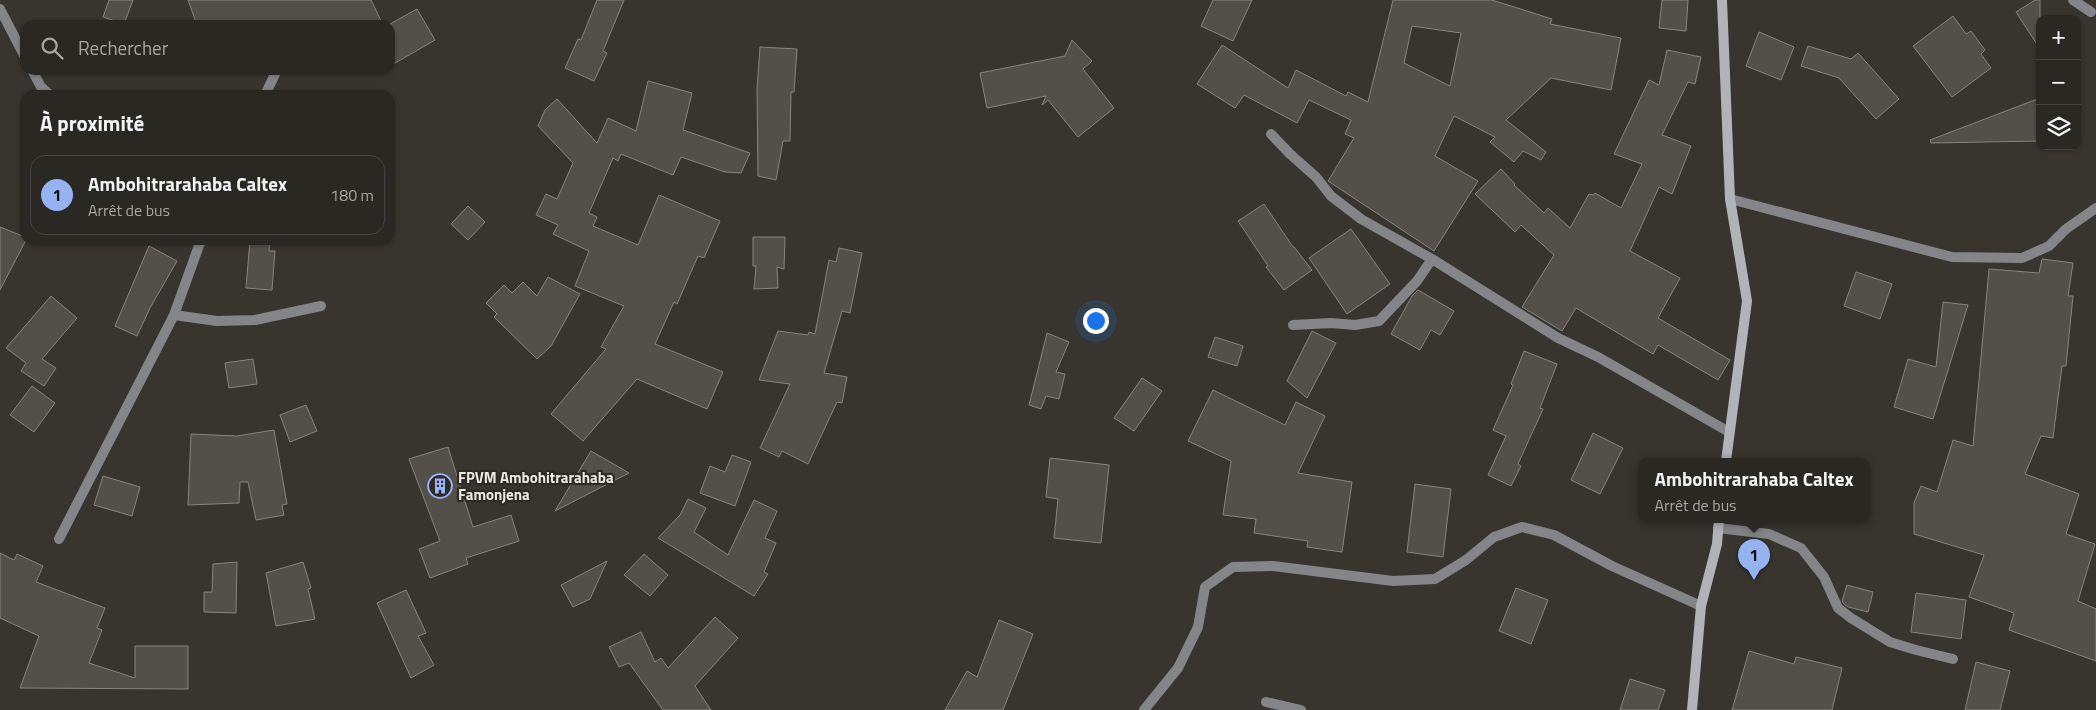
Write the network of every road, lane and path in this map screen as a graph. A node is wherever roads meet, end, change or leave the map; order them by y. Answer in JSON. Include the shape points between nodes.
{"nodes":[{"id":1,"x":1722,"y":0,"type":"edge"},
{"id":2,"x":2073,"y":0,"type":"edge"},
{"id":3,"x":0,"y":9,"type":"edge"},
{"id":4,"x":2091,"y":12,"type":"dead end"},
{"id":5,"x":20,"y":47,"type":"edge"},
{"id":6,"x":35,"y":75,"type":"edge"},
{"id":7,"x":275,"y":75,"type":"edge"},
{"id":8,"x":44,"y":90,"type":"edge"},
{"id":9,"x":267,"y":90,"type":"edge"},
{"id":10,"x":1271,"y":134,"type":"dead end"},
{"id":11,"x":1730,"y":199,"type":"junction"},
{"id":12,"x":2096,"y":208,"type":"edge"},
{"id":13,"x":199,"y":245,"type":"edge"},
{"id":14,"x":1432,"y":259,"type":"junction"},
{"id":15,"x":321,"y":306,"type":"dead end"},
{"id":16,"x":174,"y":315,"type":"junction"},
{"id":17,"x":1293,"y":325,"type":"dead end"},
{"id":18,"x":1729,"y":432,"type":"junction"},
{"id":19,"x":1726,"y":458,"type":"edge"},
{"id":20,"x":1718,"y":523,"type":"edge"},
{"id":21,"x":59,"y":540,"type":"dead end"},
{"id":22,"x":1701,"y":606,"type":"junction"},
{"id":23,"x":1952,"y":659,"type":"dead end"},
{"id":24,"x":1266,"y":702,"type":"dead end"},
{"id":25,"x":1144,"y":710,"type":"edge"},
{"id":26,"x":1301,"y":710,"type":"edge"},
{"id":27,"x":1692,"y":710,"type":"edge"}],
"edges":[{"from":1,"to":11,"type":"street"},
{"from":2,"to":4,"type":"street"},
{"from":3,"to":5,"type":"street"},
{"from":6,"to":8,"type":"street"},
{"from":7,"to":9,"type":"street"},
{"from":10,"to":14,"type":"street","via":[[1331,196],[1361,219]]},
{"from":11,"to":12,"type":"street","via":[[1952,257],[2022,258],[2049,246],[2066,229]]},
{"from":11,"to":18,"type":"street","via":[[1746,301]]},
{"from":13,"to":16,"type":"street"},
{"from":14,"to":17,"type":"street","via":[[1417,281],[1379,321],[1355,326],[1331,323]]},
{"from":14,"to":18,"type":"street","via":[[1558,338],[1598,357]]},
{"from":15,"to":16,"type":"street","via":[[255,320],[217,321]]},
{"from":16,"to":21,"type":"street"},
{"from":18,"to":19,"type":"street"},
{"from":20,"to":22,"type":"street","via":[[1717,544]]},
{"from":20,"to":23,"type":"street","via":[[1769,534],[1801,548],[1824,577],[1838,608],[1850,618],[1890,642]]},
{"from":22,"to":25,"type":"street","via":[[1612,566],[1554,535],[1522,527],[1494,537],[1435,579],[1393,581],[1273,566],[1233,567],[1205,587],[1198,627],[1178,668]]},
{"from":22,"to":27,"type":"street"},
{"from":24,"to":26,"type":"street"}]}
